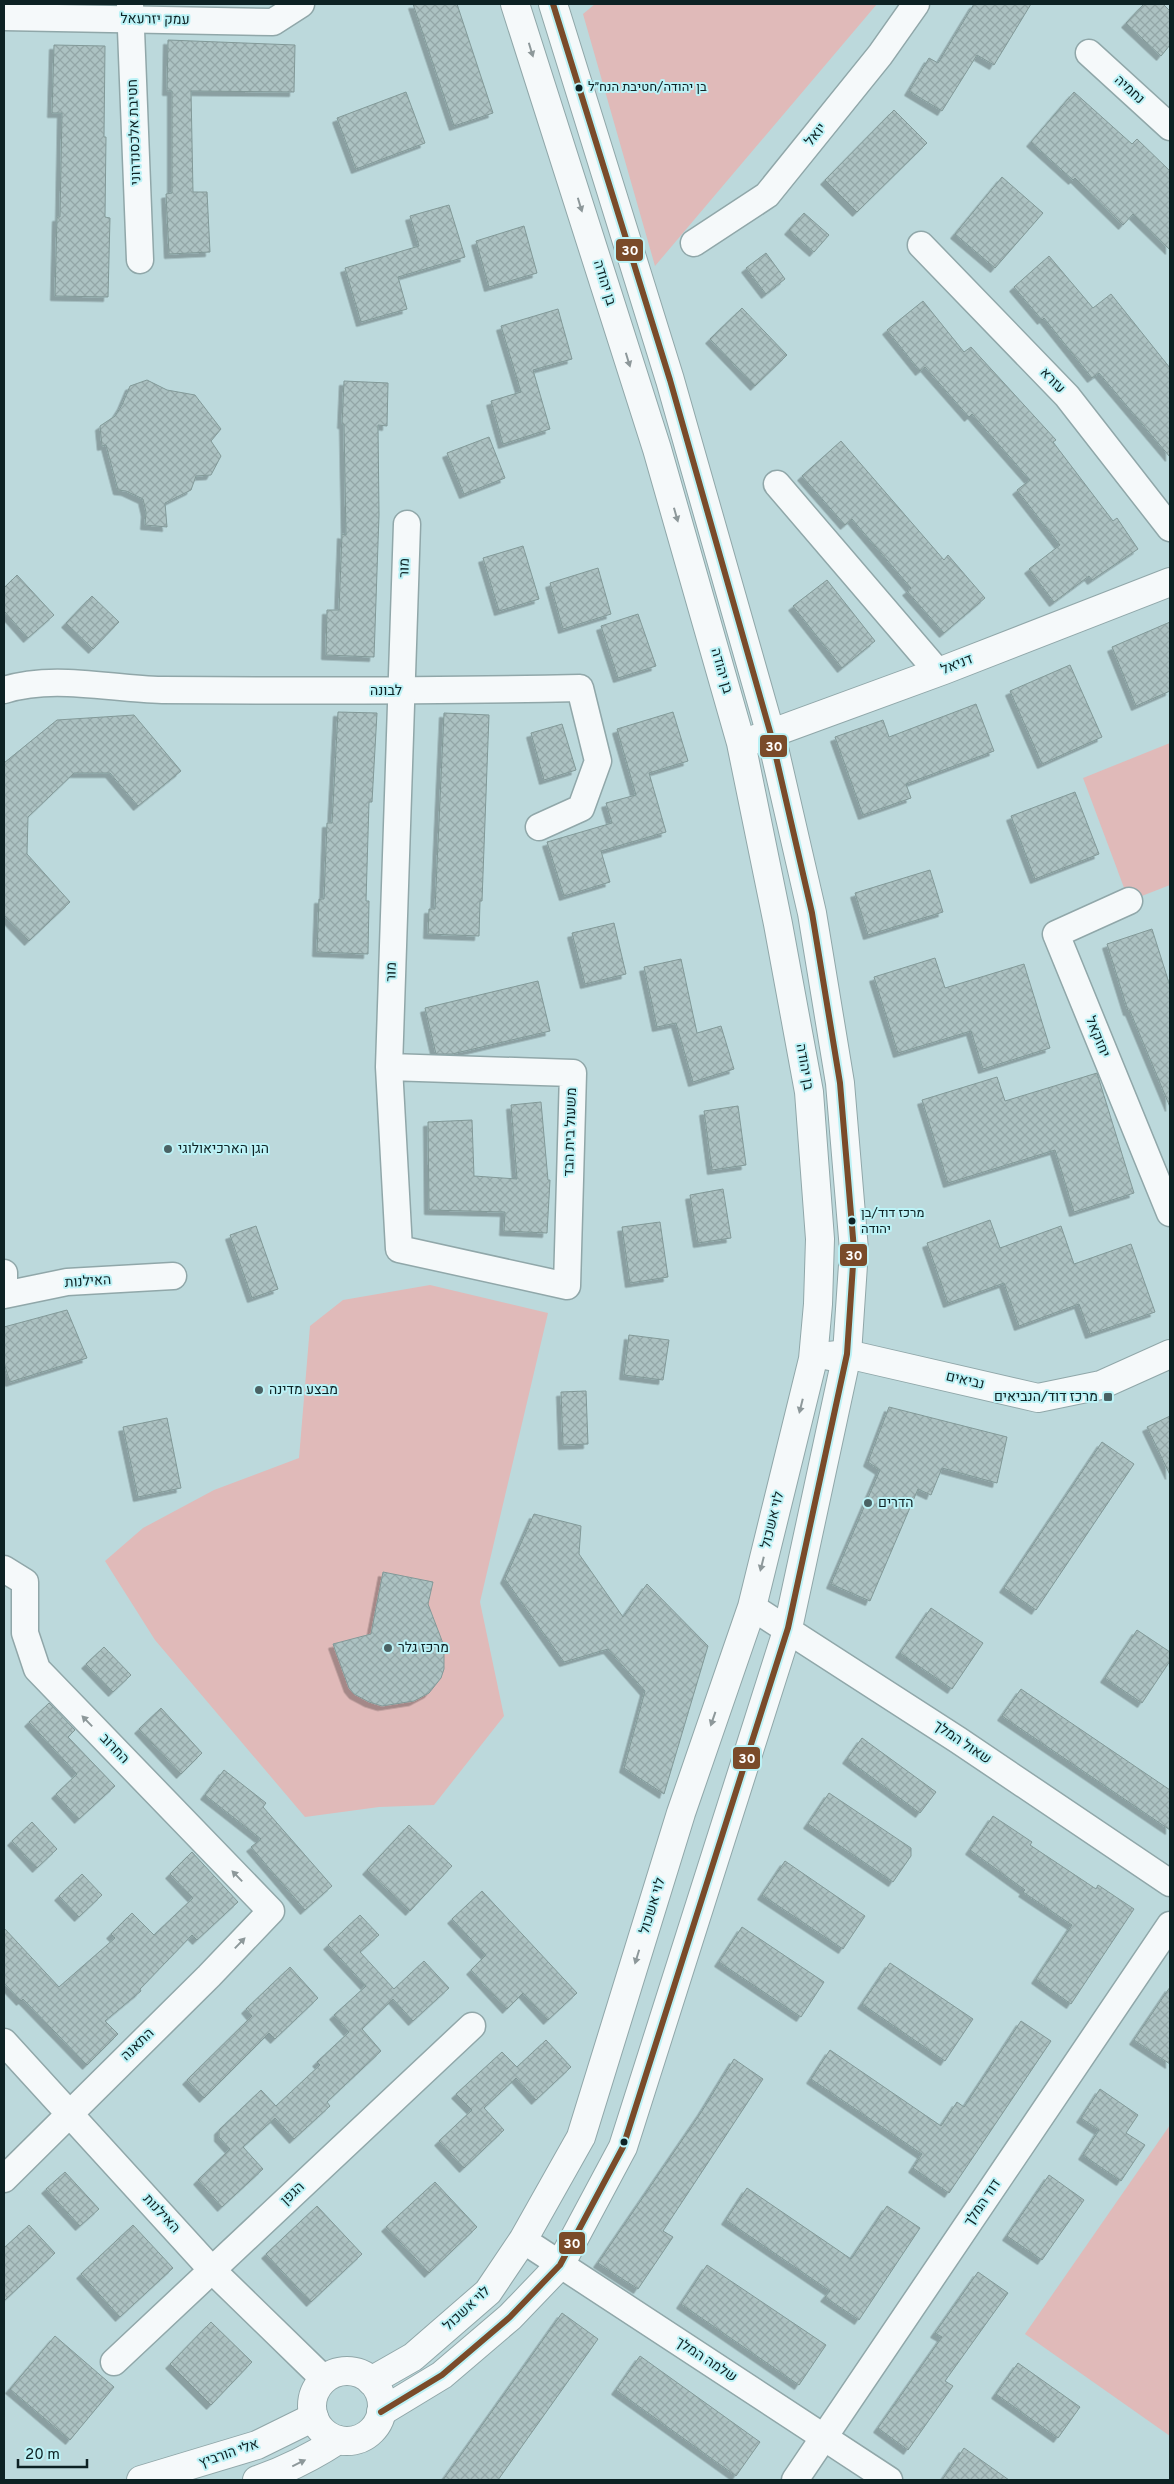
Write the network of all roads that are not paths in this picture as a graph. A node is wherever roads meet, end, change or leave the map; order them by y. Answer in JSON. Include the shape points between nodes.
{"nodes":[{"id":1,"x":301,"y":4,"type":"edge"},
{"id":2,"x":515,"y":4,"type":"edge"},
{"id":3,"x":553,"y":4,"type":"edge"},
{"id":4,"x":916,"y":4,"type":"edge"},
{"id":5,"x":130,"y":12,"type":"edge"},
{"id":6,"x":4,"y":17,"type":"edge"},
{"id":7,"x":1088,"y":52,"type":"dead end"},
{"id":8,"x":1170,"y":127,"type":"edge"},
{"id":9,"x":694,"y":243,"type":"dead end"},
{"id":10,"x":922,"y":245,"type":"dead end"},
{"id":11,"x":140,"y":260,"type":"dead end"},
{"id":12,"x":777,"y":484,"type":"dead end"},
{"id":13,"x":407,"y":524,"type":"dead end"},
{"id":14,"x":1170,"y":528,"type":"edge"},
{"id":15,"x":1170,"y":582,"type":"edge"},
{"id":16,"x":938,"y":672,"type":"junction"},
{"id":17,"x":10,"y":685,"type":"edge"},
{"id":18,"x":401,"y":691,"type":"junction"},
{"id":19,"x":771,"y":735,"type":"junction"},
{"id":20,"x":741,"y":743,"type":"junction"},
{"id":21,"x":539,"y":827,"type":"dead end"},
{"id":22,"x":1129,"y":901,"type":"dead end"},
{"id":23,"x":389,"y":1067,"type":"junction"},
{"id":24,"x":1170,"y":1213,"type":"edge"},
{"id":25,"x":4,"y":1273,"type":"edge"},
{"id":26,"x":173,"y":1276,"type":"dead end"},
{"id":27,"x":567,"y":1286,"type":"joint"},
{"id":28,"x":4,"y":1291,"type":"edge"},
{"id":29,"x":4,"y":1295,"type":"edge"},
{"id":30,"x":847,"y":1354,"type":"junction"},
{"id":31,"x":1170,"y":1354,"type":"edge"},
{"id":32,"x":813,"y":1359,"type":"junction"},
{"id":33,"x":4,"y":1569,"type":"edge"},
{"id":34,"x":752,"y":1606,"type":"junction"},
{"id":35,"x":788,"y":1628,"type":"junction"},
{"id":36,"x":1170,"y":1883,"type":"edge"},
{"id":37,"x":271,"y":1911,"type":"joint"},
{"id":38,"x":1170,"y":1925,"type":"edge"},
{"id":39,"x":472,"y":2026,"type":"dead end"},
{"id":40,"x":4,"y":2042,"type":"edge"},
{"id":41,"x":68,"y":2113,"type":"junction"},
{"id":42,"x":4,"y":2179,"type":"edge"},
{"id":43,"x":523,"y":2240,"type":"junction"},
{"id":44,"x":560,"y":2265,"type":"junction"},
{"id":45,"x":212,"y":2270,"type":"junction"},
{"id":46,"x":114,"y":2362,"type":"dead end"},
{"id":47,"x":324,"y":2379,"type":"junction"},
{"id":48,"x":371,"y":2381,"type":"junction"},
{"id":49,"x":382,"y":2412,"type":"junction"},
{"id":50,"x":314,"y":2416,"type":"junction"},
{"id":51,"x":824,"y":2438,"type":"junction"},
{"id":52,"x":338,"y":2440,"type":"junction"},
{"id":53,"x":141,"y":2480,"type":"edge"},
{"id":54,"x":257,"y":2480,"type":"edge"},
{"id":55,"x":795,"y":2480,"type":"edge"},
{"id":56,"x":889,"y":2480,"type":"edge"}],
"edges":[{"from":1,"to":5,"type":"street","name":"עמק יזרעאל","via":[[273,22]]},
{"from":2,"to":20,"type":"street","name":"בן יהודה","one_way":true,"via":[[654,440]]},
{"from":3,"to":19,"type":"street","via":[[670,380]]},
{"from":4,"to":9,"type":"street","name":"יואל","via":[[880,55],[767,195]]},
{"from":5,"to":6,"type":"street","name":"עמק יזרעאל"},
{"from":5,"to":11,"type":"street","name":"חטיבת אלכסנדרוני"},
{"from":7,"to":8,"type":"street","name":"נחמיה"},
{"from":10,"to":14,"type":"street","name":"עזרא","via":[[1067,396]]},
{"from":12,"to":16,"type":"street"},
{"from":13,"to":18,"type":"street","name":"מור"},
{"from":15,"to":16,"type":"street","name":"דניאל"},
{"from":16,"to":19,"type":"street","name":"דניאל"},
{"from":17,"to":18,"type":"street","name":"לבונה","via":[[71,684],[158,690]]},
{"from":18,"to":21,"type":"street","name":"לבונה","via":[[580,688],[598,761],[581,808]]},
{"from":18,"to":23,"type":"street","name":"מור"},
{"from":19,"to":20,"type":"street","name":"דניאל"},
{"from":19,"to":30,"type":"street","via":[[812,913],[840,1083],[854,1250]]},
{"from":20,"to":32,"type":"street","name":"בן יהודה","via":[[809,1092],[820,1240]]},
{"from":22,"to":24,"type":"street","name":"יחזקאל","via":[[1056,934]]},
{"from":23,"to":27,"type":"street","name":"מור","via":[[399,1250]]},
{"from":23,"to":27,"type":"street","name":"משעול בית הבד","via":[[573,1073]]},
{"from":25,"to":28,"type":"street"},
{"from":26,"to":29,"type":"street","name":"האילנות","via":[[67,1282]]},
{"from":30,"to":31,"type":"street","name":"נביאים","via":[[1038,1398],[1101,1385]]},
{"from":30,"to":32,"type":"street","name":"נביאים"},
{"from":30,"to":35,"type":"street"},
{"from":32,"to":34,"type":"street","name":"לוי אשכול","one_way":true},
{"from":37,"to":33,"type":"street","name":"החרוב","one_way":true,"via":[[37,1669],[25,1633],[25,1582]]},
{"from":34,"to":35,"type":"street","name":"שאול המלך"},
{"from":34,"to":43,"type":"street","name":"לוי אשכול","one_way":true,"via":[[682,1813],[581,2137]]},
{"from":35,"to":36,"type":"street","name":"שאול המלך"},
{"from":35,"to":44,"type":"street","via":[[623,2147]]},
{"from":41,"to":37,"type":"street","name":"התאנה","one_way":true},
{"from":38,"to":51,"type":"street","name":"דוד המלך"},
{"from":39,"to":45,"type":"street","name":"הגפן"},
{"from":40,"to":41,"type":"street","name":"האילנות"},
{"from":41,"to":42,"type":"street","name":"התאנה"},
{"from":41,"to":45,"type":"street","name":"האילנות"},
{"from":43,"to":44,"type":"street","name":"שלמה המלך"},
{"from":43,"to":48,"type":"street","name":"לוי אשכול","via":[[488,2292],[413,2357]]},
{"from":44,"to":49,"type":"street","via":[[510,2317],[442,2375]]},
{"from":44,"to":51,"type":"street","name":"שלמה המלך"},
{"from":45,"to":46,"type":"street","name":"הגפן"},
{"from":45,"to":47,"type":"street","name":"האילנות"},
{"from":47,"to":48,"type":"street","via":[[343,2371]]},
{"from":47,"to":50,"type":"street","via":[[313,2396]]},
{"from":48,"to":49,"type":"street","via":[[382,2401]]},
{"from":49,"to":52,"type":"street","via":[[378,2423],[360,2439]]},
{"from":50,"to":52,"type":"street","via":[[319,2427]]},
{"from":50,"to":53,"type":"street","name":"אלי הורביץ","via":[[257,2445]]},
{"from":51,"to":55,"type":"street","name":"דוד המלך"},
{"from":51,"to":56,"type":"street","name":"שלמה המלך"},
{"from":54,"to":52,"type":"street","one_way":true,"via":[[312,2457]]}]}
